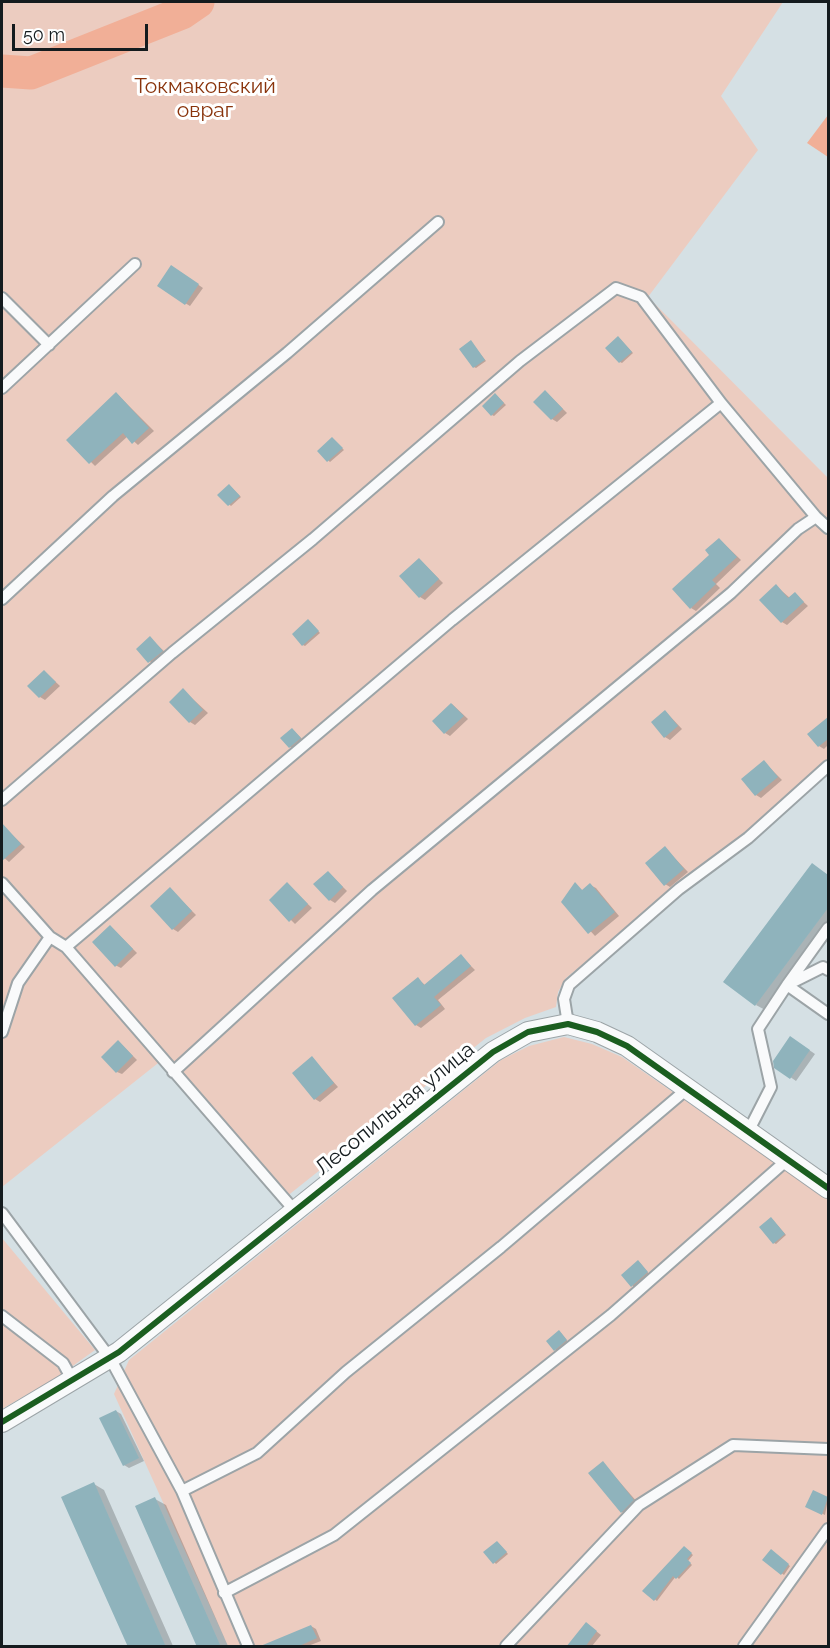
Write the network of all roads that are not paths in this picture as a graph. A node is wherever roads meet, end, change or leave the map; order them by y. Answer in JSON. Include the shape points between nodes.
{"nodes":[{"id":1,"x":438,"y":222,"type":"dead end"},
{"id":2,"x":135,"y":264,"type":"dead end"},
{"id":3,"x":2,"y":298,"type":"edge"},
{"id":4,"x":49,"y":345,"type":"junction"},
{"id":5,"x":2,"y":388,"type":"edge"},
{"id":6,"x":721,"y":403,"type":"junction"},
{"id":7,"x":816,"y":517,"type":"junction"},
{"id":8,"x":828,"y":528,"type":"edge"},
{"id":9,"x":2,"y":599,"type":"edge"},
{"id":10,"x":828,"y":766,"type":"edge"},
{"id":11,"x":2,"y":800,"type":"edge"},
{"id":12,"x":2,"y":883,"type":"edge"},
{"id":13,"x":828,"y":928,"type":"edge"},
{"id":14,"x":50,"y":937,"type":"junction"},
{"id":15,"x":66,"y":947,"type":"junction"},
{"id":16,"x":828,"y":970,"type":"edge"},
{"id":17,"x":787,"y":985,"type":"junction"},
{"id":18,"x":828,"y":1014,"type":"edge"},
{"id":19,"x":568,"y":1024,"type":"junction"},
{"id":20,"x":2,"y":1032,"type":"edge"},
{"id":21,"x":173,"y":1072,"type":"junction"},
{"id":22,"x":687,"y":1089,"type":"junction"},
{"id":23,"x":747,"y":1132,"type":"junction"},
{"id":24,"x":787,"y":1160,"type":"junction"},
{"id":25,"x":828,"y":1188,"type":"edge"},
{"id":26,"x":295,"y":1211,"type":"junction"},
{"id":27,"x":2,"y":1213,"type":"edge"},
{"id":28,"x":2,"y":1316,"type":"edge"},
{"id":29,"x":110,"y":1358,"type":"junction"},
{"id":30,"x":73,"y":1381,"type":"junction"},
{"id":31,"x":2,"y":1422,"type":"edge"},
{"id":32,"x":828,"y":1449,"type":"edge"},
{"id":33,"x":182,"y":1491,"type":"junction"},
{"id":34,"x":828,"y":1529,"type":"edge"},
{"id":35,"x":224,"y":1593,"type":"junction"},
{"id":36,"x":248,"y":1647,"type":"edge"},
{"id":37,"x":506,"y":1647,"type":"edge"},
{"id":38,"x":744,"y":1647,"type":"edge"}],
"edges":[{"from":1,"to":9,"type":"lane","via":[[113,496]]},
{"from":2,"to":4,"type":"lane"},
{"from":3,"to":4,"type":"lane"},
{"from":4,"to":5,"type":"lane"},
{"from":6,"to":7,"type":"lane"},
{"from":6,"to":11,"type":"lane","via":[[641,297],[616,288],[520,361]]},
{"from":6,"to":15,"type":"lane","via":[[452,620]]},
{"from":7,"to":8,"type":"lane"},
{"from":7,"to":21,"type":"lane","via":[[798,529],[731,593],[372,890]]},
{"from":10,"to":19,"type":"lane","via":[[748,838],[679,889],[569,985],[564,999]]},
{"from":12,"to":14,"type":"lane"},
{"from":13,"to":17,"type":"lane"},
{"from":14,"to":15,"type":"lane"},
{"from":14,"to":20,"type":"lane","via":[[18,983]]},
{"from":15,"to":21,"type":"lane"},
{"from":16,"to":17,"type":"lane","via":[[823,967]]},
{"from":17,"to":18,"type":"lane"},
{"from":17,"to":23,"type":"lane","via":[[758,1029],[771,1087]]},
{"from":19,"to":22,"type":"street","name":"Лесопильная улица","via":[[627,1046]]},
{"from":19,"to":26,"type":"street","name":"Лесопильная улица","via":[[528,1032],[493,1052]]},
{"from":21,"to":26,"type":"lane"},
{"from":22,"to":23,"type":"street","name":"Лесопильная улица"},
{"from":22,"to":33,"type":"lane","via":[[346,1372],[257,1453]]},
{"from":23,"to":24,"type":"street","name":"Лесопильная улица"},
{"from":24,"to":25,"type":"street","name":"Лесопильная улица"},
{"from":24,"to":35,"type":"lane","via":[[610,1315],[334,1534]]},
{"from":26,"to":29,"type":"street","name":"Лесопильная улица"},
{"from":27,"to":29,"type":"lane"},
{"from":28,"to":30,"type":"lane","via":[[63,1363]]},
{"from":29,"to":30,"type":"street","name":"Лесопильная улица"},
{"from":29,"to":33,"type":"lane"},
{"from":30,"to":31,"type":"street","name":"Лесопильная улица"},
{"from":32,"to":37,"type":"lane","via":[[733,1445],[639,1505]]},
{"from":33,"to":35,"type":"lane"},
{"from":34,"to":38,"type":"lane"},
{"from":35,"to":36,"type":"lane"}]}
